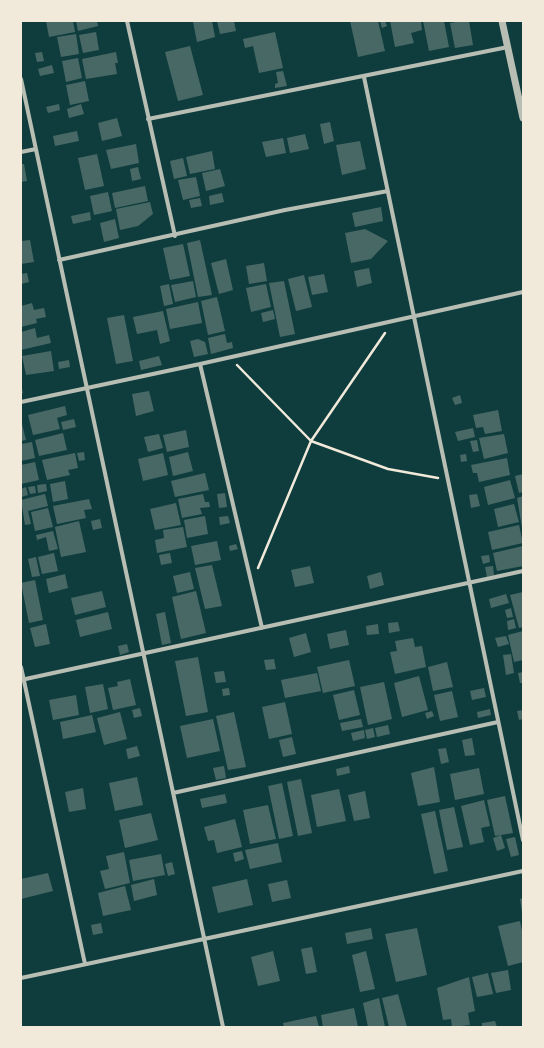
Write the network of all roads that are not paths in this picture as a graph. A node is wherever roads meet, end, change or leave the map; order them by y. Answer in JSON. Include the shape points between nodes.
{"nodes":[{"id":1,"x":126,"y":21,"type":"edge"},
{"id":2,"x":502,"y":21,"type":"edge"},
{"id":3,"x":508,"y":47,"type":"junction"},
{"id":4,"x":364,"y":77,"type":"junction"},
{"id":5,"x":21,"y":79,"type":"edge"},
{"id":6,"x":523,"y":118,"type":"edge"},
{"id":7,"x":148,"y":119,"type":"junction"},
{"id":8,"x":36,"y":149,"type":"junction"},
{"id":9,"x":21,"y":152,"type":"edge"},
{"id":10,"x":388,"y":191,"type":"junction"},
{"id":11,"x":175,"y":236,"type":"junction"},
{"id":12,"x":60,"y":260,"type":"junction"},
{"id":13,"x":523,"y":292,"type":"edge"},
{"id":14,"x":414,"y":316,"type":"junction"},
{"id":15,"x":200,"y":364,"type":"junction"},
{"id":16,"x":86,"y":387,"type":"junction"},
{"id":17,"x":21,"y":402,"type":"edge"},
{"id":18,"x":523,"y":572,"type":"edge"},
{"id":19,"x":470,"y":583,"type":"junction"},
{"id":20,"x":262,"y":628,"type":"junction"},
{"id":21,"x":143,"y":654,"type":"junction"},
{"id":22,"x":21,"y":667,"type":"edge"},
{"id":23,"x":22,"y":680,"type":"edge"},
{"id":24,"x":498,"y":722,"type":"junction"},
{"id":25,"x":173,"y":794,"type":"junction"},
{"id":26,"x":523,"y":840,"type":"edge"},
{"id":27,"x":523,"y":871,"type":"edge"},
{"id":28,"x":204,"y":939,"type":"junction"},
{"id":29,"x":85,"y":964,"type":"junction"},
{"id":30,"x":21,"y":978,"type":"edge"},
{"id":31,"x":223,"y":1027,"type":"edge"}],
"edges":[{"from":1,"to":7,"type":"street"},
{"from":2,"to":3,"type":"street"},
{"from":3,"to":4,"type":"street"},
{"from":3,"to":6,"type":"street"},
{"from":4,"to":7,"type":"street"},
{"from":4,"to":10,"type":"street"},
{"from":5,"to":8,"type":"street"},
{"from":7,"to":11,"type":"street"},
{"from":8,"to":9,"type":"street"},
{"from":8,"to":12,"type":"street"},
{"from":10,"to":11,"type":"street","via":[[285,210]]},
{"from":10,"to":14,"type":"street"},
{"from":11,"to":12,"type":"street"},
{"from":12,"to":16,"type":"street"},
{"from":13,"to":14,"type":"street"},
{"from":14,"to":15,"type":"street"},
{"from":14,"to":19,"type":"street"},
{"from":15,"to":16,"type":"street"},
{"from":15,"to":20,"type":"street"},
{"from":16,"to":17,"type":"street"},
{"from":16,"to":21,"type":"street"},
{"from":18,"to":19,"type":"street"},
{"from":19,"to":20,"type":"street"},
{"from":19,"to":24,"type":"street"},
{"from":20,"to":21,"type":"street"},
{"from":21,"to":23,"type":"street"},
{"from":21,"to":25,"type":"street"},
{"from":22,"to":23,"type":"street"},
{"from":23,"to":29,"type":"street"},
{"from":24,"to":25,"type":"street"},
{"from":24,"to":26,"type":"street"},
{"from":25,"to":28,"type":"street"},
{"from":27,"to":28,"type":"street"},
{"from":28,"to":29,"type":"street"},
{"from":28,"to":31,"type":"street"},
{"from":29,"to":30,"type":"street"}]}
